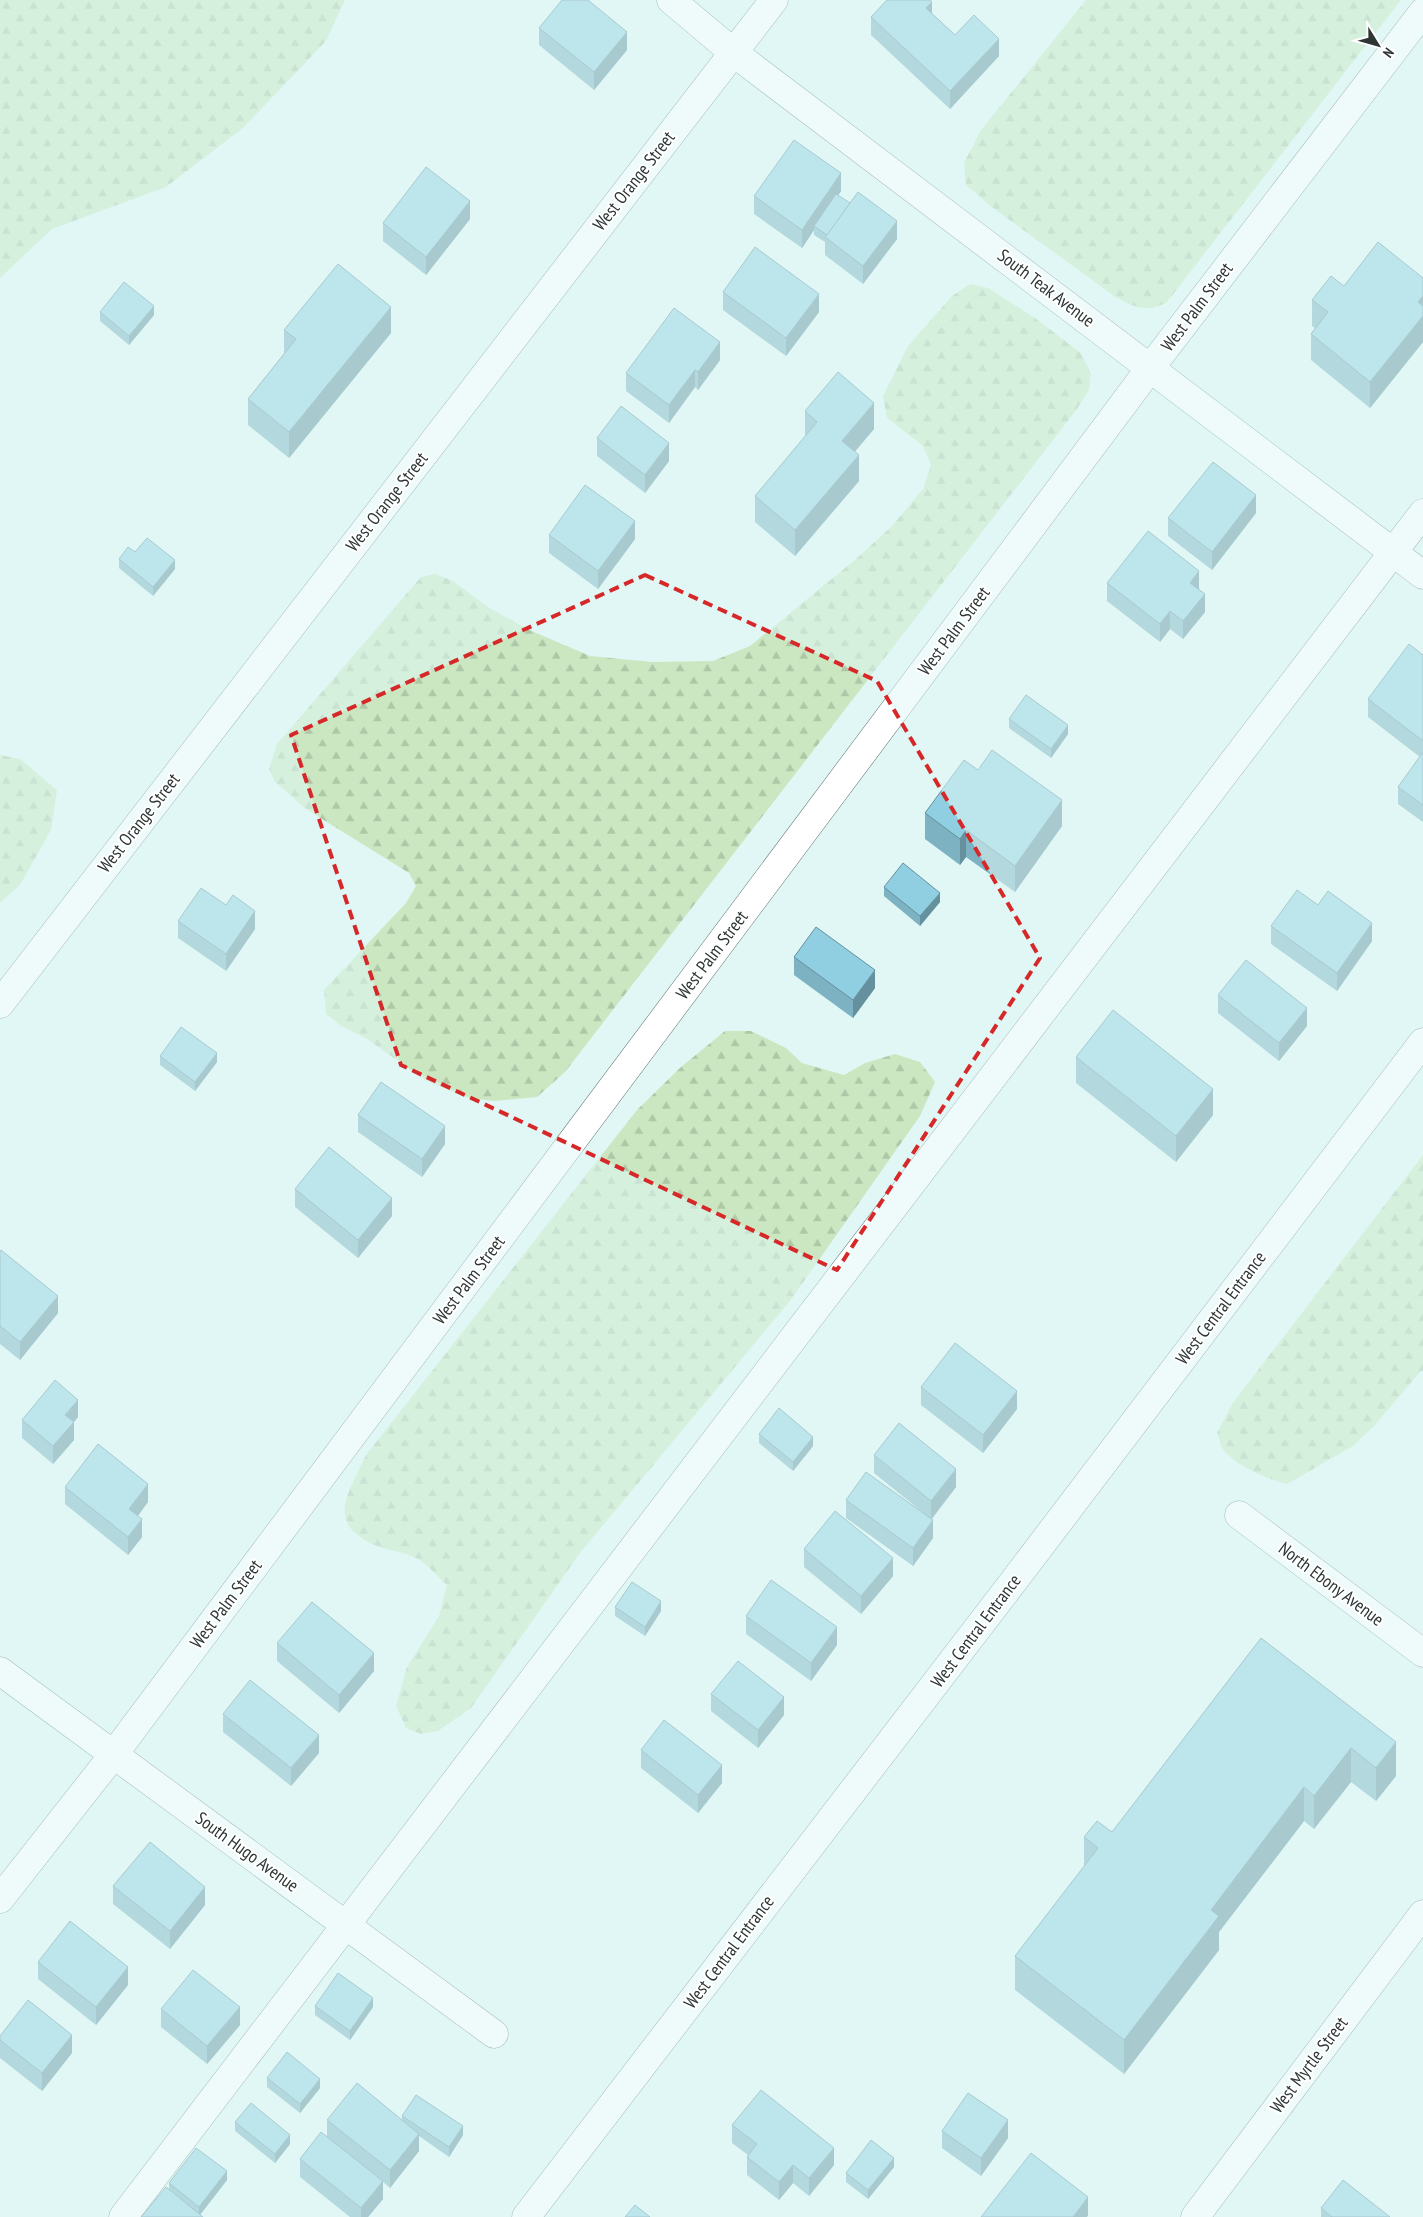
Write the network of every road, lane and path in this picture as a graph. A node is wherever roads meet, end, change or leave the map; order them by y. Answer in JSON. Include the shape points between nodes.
{"nodes":[{"id":1,"x":671,"y":0,"type":"edge"},
{"id":2,"x":774,"y":0,"type":"edge"},
{"id":3,"x":1423,"y":12,"type":"edge"},
{"id":4,"x":734,"y":53,"type":"junction"},
{"id":5,"x":1151,"y":368,"type":"junction"},
{"id":6,"x":1423,"y":513,"type":"edge"},
{"id":7,"x":1394,"y":552,"type":"junction"},
{"id":8,"x":1423,"y":575,"type":"edge"},
{"id":9,"x":0,"y":1004,"type":"edge"},
{"id":10,"x":1423,"y":1042,"type":"edge"},
{"id":11,"x":1239,"y":1515,"type":"dead end"},
{"id":12,"x":1423,"y":1653,"type":"edge"},
{"id":13,"x":0,"y":1671,"type":"edge"},
{"id":14,"x":114,"y":1754,"type":"junction"},
{"id":15,"x":0,"y":1899,"type":"edge"},
{"id":16,"x":1423,"y":1914,"type":"edge"},
{"id":17,"x":345,"y":1924,"type":"junction"},
{"id":18,"x":494,"y":2034,"type":"dead end"},
{"id":19,"x":122,"y":2217,"type":"edge"},
{"id":20,"x":526,"y":2217,"type":"edge"},
{"id":21,"x":1195,"y":2217,"type":"edge"}],
"edges":[{"from":1,"to":4,"type":"main road","name":"South Teak Avenue"},
{"from":2,"to":4,"type":"main road","name":"West Orange Street"},
{"from":3,"to":5,"type":"main road","name":"West Palm Street"},
{"from":4,"to":5,"type":"main road","name":"South Teak Avenue"},
{"from":4,"to":9,"type":"main road","name":"West Orange Street"},
{"from":5,"to":7,"type":"main road","name":"South Teak Avenue"},
{"from":5,"to":14,"type":"main road","name":"West Palm Street"},
{"from":6,"to":7,"type":"main road"},
{"from":7,"to":8,"type":"main road","name":"South Teak Avenue"},
{"from":7,"to":17,"type":"main road"},
{"from":10,"to":20,"type":"main road","name":"West Central Entrance"},
{"from":11,"to":12,"type":"main road","name":"North Ebony Avenue"},
{"from":13,"to":14,"type":"main road","name":"South Hugo Avenue"},
{"from":14,"to":15,"type":"main road","name":"West Palm Street"},
{"from":14,"to":17,"type":"main road","name":"South Hugo Avenue"},
{"from":16,"to":21,"type":"main road","name":"West Myrtle Street"},
{"from":17,"to":18,"type":"main road","name":"South Hugo Avenue"},
{"from":17,"to":19,"type":"main road"}]}
